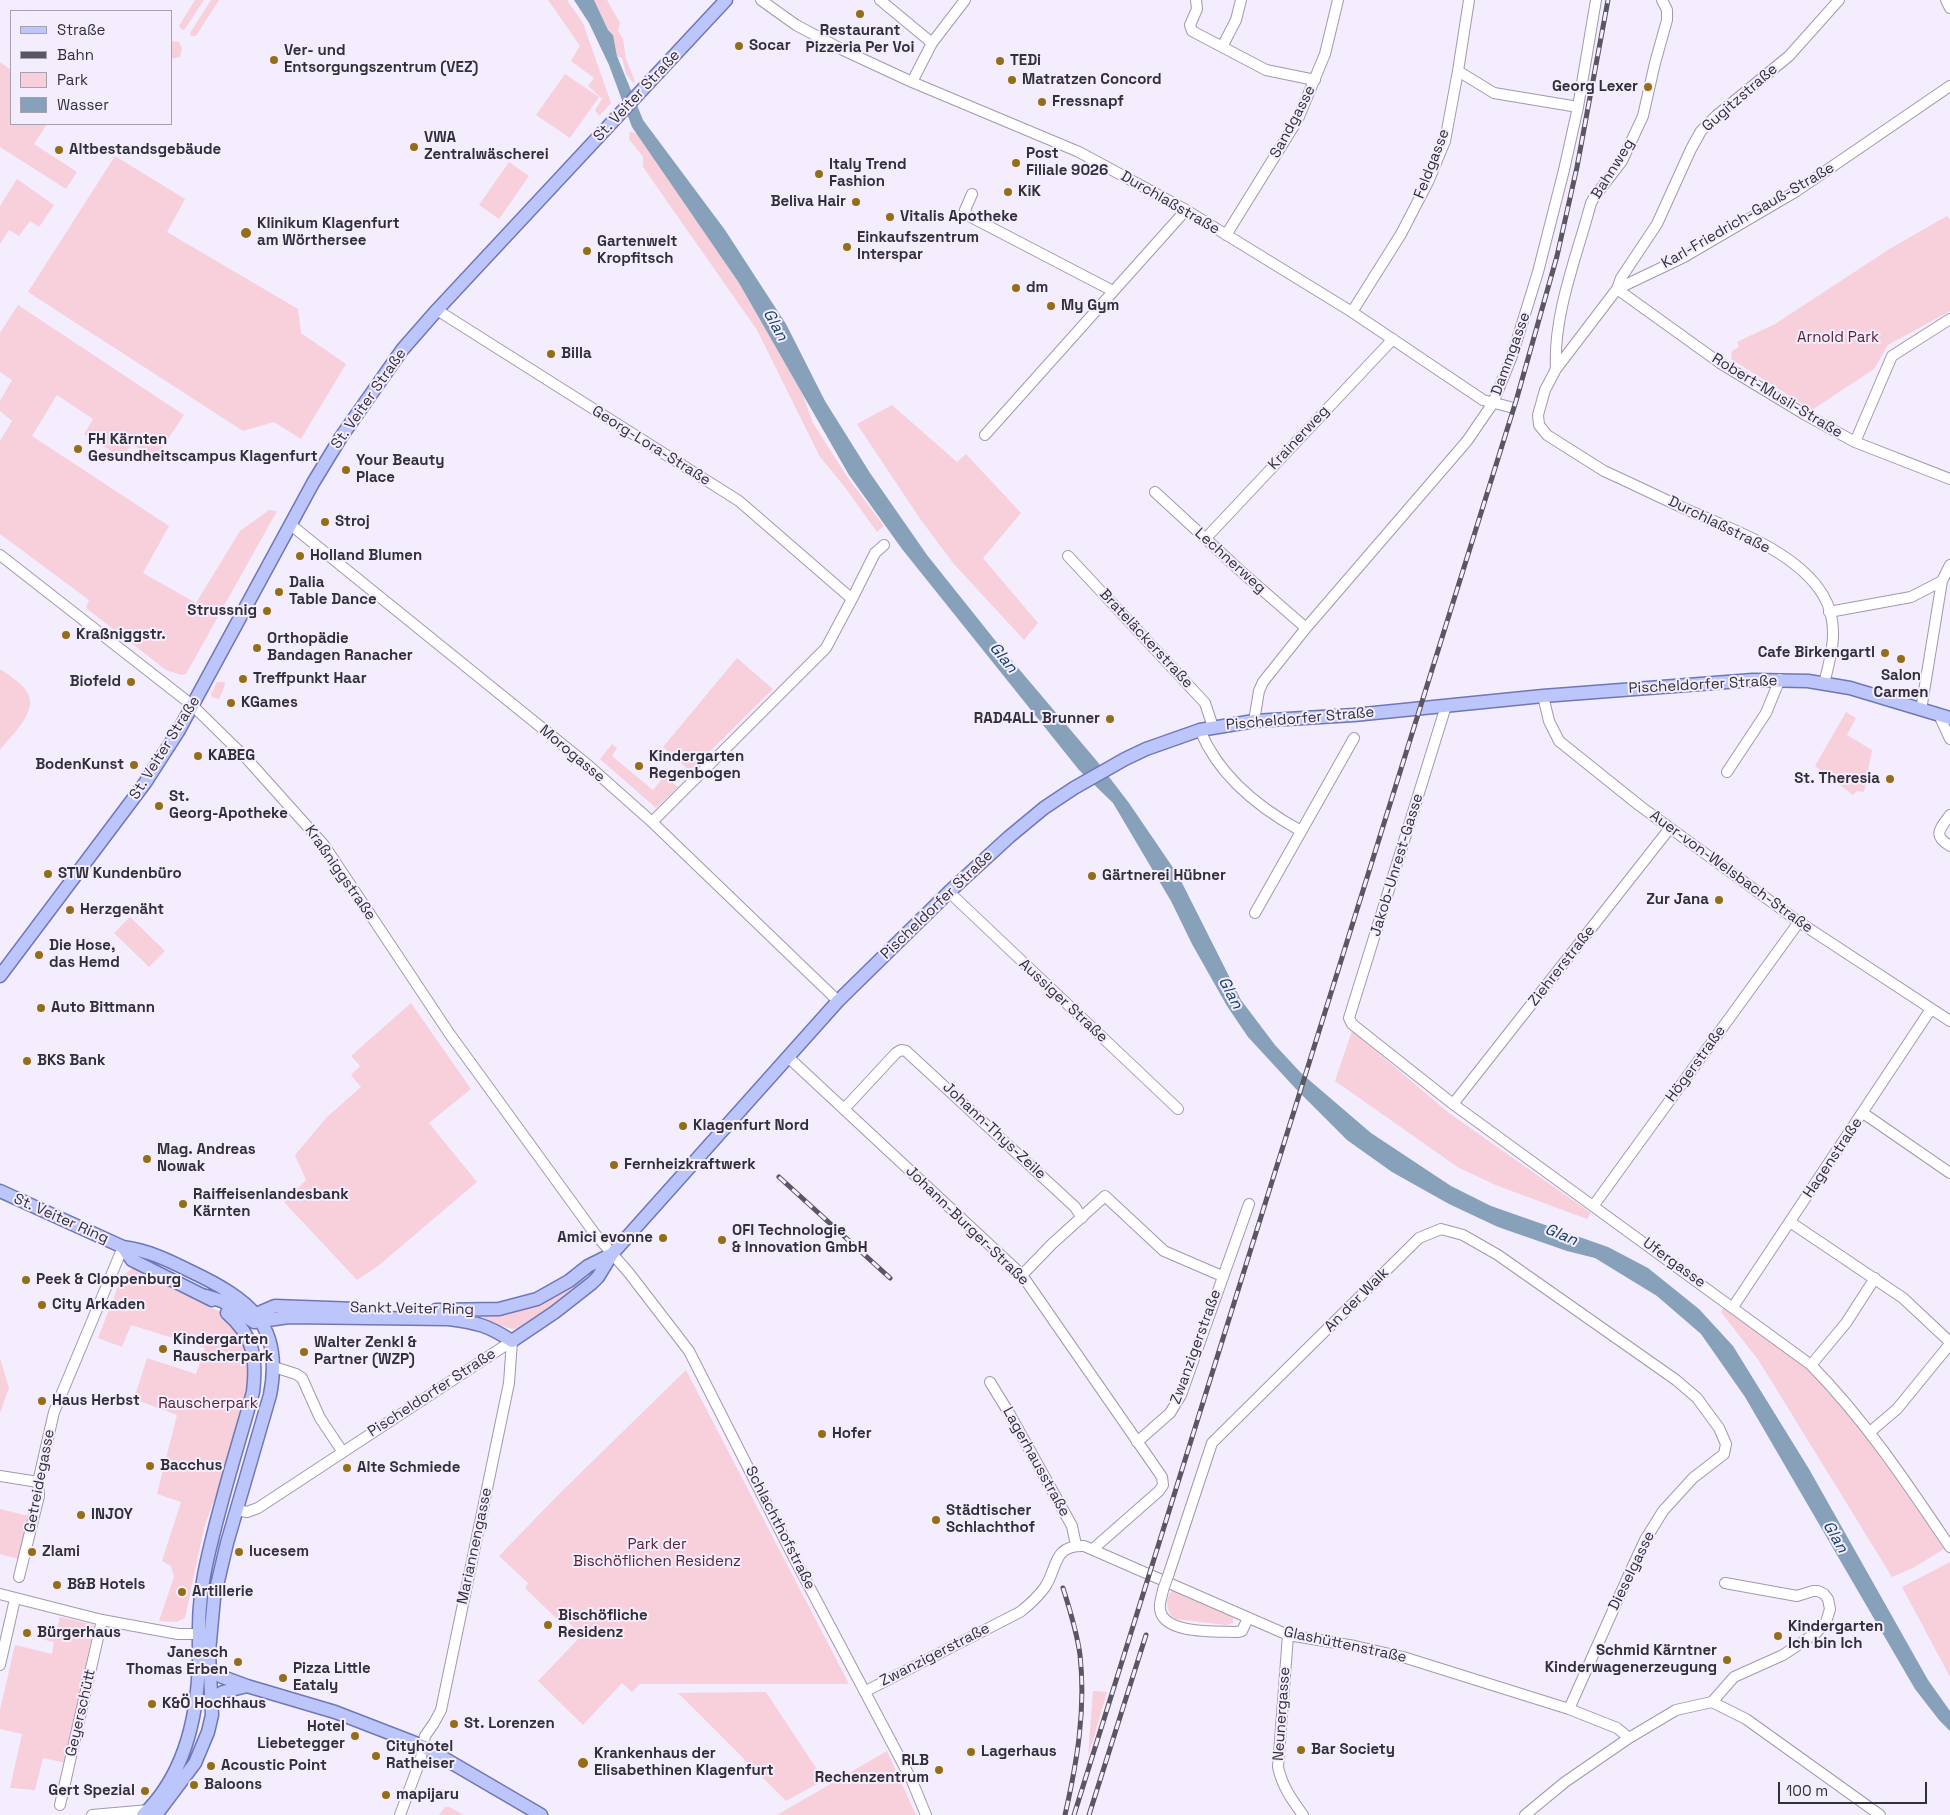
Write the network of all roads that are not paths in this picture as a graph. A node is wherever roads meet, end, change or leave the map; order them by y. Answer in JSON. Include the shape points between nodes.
{"nodes":[{"id":1,"x":726,"y":0,"type":"edge"},
{"id":2,"x":761,"y":0,"type":"edge"},
{"id":3,"x":880,"y":0,"type":"edge"},
{"id":4,"x":965,"y":0,"type":"edge"},
{"id":5,"x":1196,"y":0,"type":"edge"},
{"id":6,"x":1241,"y":0,"type":"edge"},
{"id":7,"x":1338,"y":0,"type":"edge"},
{"id":8,"x":1469,"y":0,"type":"edge"},
{"id":9,"x":1596,"y":0,"type":"edge"},
{"id":10,"x":1662,"y":0,"type":"edge"},
{"id":11,"x":1839,"y":0,"type":"edge"},
{"id":12,"x":1946,"y":0,"type":"edge"},
{"id":13,"x":1950,"y":8,"type":"edge"},
{"id":14,"x":932,"y":42,"type":"junction"},
{"id":15,"x":1222,"y":47,"type":"junction"},
{"id":16,"x":1458,"y":72,"type":"junction"},
{"id":17,"x":1315,"y":80,"type":"junction"},
{"id":18,"x":912,"y":82,"type":"junction"},
{"id":19,"x":1950,"y":86,"type":"edge"},
{"id":20,"x":1578,"y":107,"type":"junction"},
{"id":21,"x":972,"y":194,"type":"dead end"},
{"id":22,"x":1186,"y":210,"type":"junction"},
{"id":23,"x":1226,"y":235,"type":"junction"},
{"id":24,"x":1617,"y":289,"type":"junction"},
{"id":25,"x":1113,"y":291,"type":"junction"},
{"id":26,"x":437,"y":310,"type":"junction"},
{"id":27,"x":1352,"y":312,"type":"junction"},
{"id":28,"x":1950,"y":320,"type":"edge"},
{"id":29,"x":1393,"y":339,"type":"junction"},
{"id":30,"x":1556,"y":369,"type":"junction"},
{"id":31,"x":1493,"y":403,"type":"junction"},
{"id":32,"x":1510,"y":407,"type":"dead end"},
{"id":33,"x":1538,"y":415,"type":"joint"},
{"id":34,"x":985,"y":435,"type":"dead end"},
{"id":35,"x":1855,"y":442,"type":"junction"},
{"id":36,"x":1950,"y":479,"type":"edge"},
{"id":37,"x":1155,"y":492,"type":"dead end"},
{"id":38,"x":291,"y":525,"type":"junction"},
{"id":39,"x":1206,"y":538,"type":"junction"},
{"id":40,"x":884,"y":545,"type":"dead end"},
{"id":41,"x":0,"y":555,"type":"edge"},
{"id":42,"x":1068,"y":556,"type":"dead end"},
{"id":43,"x":1950,"y":566,"type":"edge"},
{"id":44,"x":1942,"y":581,"type":"junction"},
{"id":45,"x":852,"y":599,"type":"junction"},
{"id":46,"x":1829,"y":612,"type":"junction"},
{"id":47,"x":1306,"y":628,"type":"junction"},
{"id":48,"x":1780,"y":679,"type":"junction"},
{"id":49,"x":1824,"y":683,"type":"junction"},
{"id":50,"x":1542,"y":696,"type":"junction"},
{"id":51,"x":192,"y":705,"type":"junction"},
{"id":52,"x":1446,"y":706,"type":"junction"},
{"id":53,"x":1921,"y":710,"type":"junction"},
{"id":54,"x":1944,"y":717,"type":"edge"},
{"id":55,"x":1254,"y":721,"type":"junction"},
{"id":56,"x":1213,"y":727,"type":"junction"},
{"id":57,"x":1200,"y":730,"type":"junction"},
{"id":58,"x":1354,"y":738,"type":"dead end"},
{"id":59,"x":1950,"y":739,"type":"edge"},
{"id":60,"x":1727,"y":772,"type":"dead end"},
{"id":61,"x":1950,"y":815,"type":"edge"},
{"id":62,"x":652,"y":822,"type":"junction"},
{"id":63,"x":1670,"y":828,"type":"junction"},
{"id":64,"x":1301,"y":831,"type":"junction"},
{"id":65,"x":1950,"y":846,"type":"edge"},
{"id":66,"x":949,"y":892,"type":"junction"},
{"id":67,"x":1254,"y":913,"type":"dead end"},
{"id":68,"x":1799,"y":922,"type":"junction"},
{"id":69,"x":0,"y":976,"type":"edge"},
{"id":70,"x":838,"y":1001,"type":"junction"},
{"id":71,"x":1932,"y":1009,"type":"junction"},
{"id":72,"x":1950,"y":1021,"type":"edge"},
{"id":73,"x":1352,"y":1024,"type":"joint"},
{"id":74,"x":788,"y":1057,"type":"junction"},
{"id":75,"x":1453,"y":1104,"type":"junction"},
{"id":76,"x":844,"y":1108,"type":"junction"},
{"id":77,"x":1178,"y":1109,"type":"dead end"},
{"id":78,"x":1863,"y":1113,"type":"junction"},
{"id":79,"x":1950,"y":1173,"type":"edge"},
{"id":80,"x":0,"y":1191,"type":"edge"},
{"id":81,"x":1249,"y":1204,"type":"dead end"},
{"id":82,"x":1594,"y":1205,"type":"junction"},
{"id":83,"x":1082,"y":1218,"type":"junction"},
{"id":84,"x":1790,"y":1222,"type":"junction"},
{"id":85,"x":123,"y":1247,"type":"junction"},
{"id":86,"x":612,"y":1254,"type":"junction"},
{"id":87,"x":588,"y":1266,"type":"joint"},
{"id":88,"x":1022,"y":1275,"type":"junction"},
{"id":89,"x":1222,"y":1276,"type":"junction"},
{"id":90,"x":1875,"y":1278,"type":"junction"},
{"id":91,"x":1733,"y":1307,"type":"junction"},
{"id":92,"x":253,"y":1323,"type":"junction"},
{"id":93,"x":512,"y":1341,"type":"junction"},
{"id":94,"x":1950,"y":1343,"type":"edge"},
{"id":95,"x":1811,"y":1365,"type":"junction"},
{"id":96,"x":274,"y":1368,"type":"junction"},
{"id":97,"x":990,"y":1382,"type":"dead end"},
{"id":98,"x":1870,"y":1432,"type":"junction"},
{"id":99,"x":1137,"y":1442,"type":"junction"},
{"id":100,"x":342,"y":1451,"type":"junction"},
{"id":101,"x":1724,"y":1454,"type":"joint"},
{"id":102,"x":0,"y":1476,"type":"edge"},
{"id":103,"x":38,"y":1482,"type":"junction"},
{"id":104,"x":226,"y":1488,"type":"junction"},
{"id":105,"x":237,"y":1510,"type":"junction"},
{"id":106,"x":1076,"y":1546,"type":"junction"},
{"id":107,"x":1950,"y":1547,"type":"edge"},
{"id":108,"x":1093,"y":1549,"type":"junction"},
{"id":109,"x":19,"y":1577,"type":"dead end"},
{"id":110,"x":1725,"y":1583,"type":"dead end"},
{"id":111,"x":0,"y":1594,"type":"edge"},
{"id":112,"x":15,"y":1599,"type":"junction"},
{"id":113,"x":1248,"y":1618,"type":"junction"},
{"id":114,"x":102,"y":1620,"type":"junction"},
{"id":115,"x":204,"y":1634,"type":"junction"},
{"id":116,"x":1288,"y":1635,"type":"junction"},
{"id":117,"x":0,"y":1665,"type":"edge"},
{"id":118,"x":209,"y":1668,"type":"junction"},
{"id":119,"x":247,"y":1686,"type":"junction"},
{"id":120,"x":866,"y":1690,"type":"junction"},
{"id":121,"x":212,"y":1697,"type":"junction"},
{"id":122,"x":1712,"y":1702,"type":"junction"},
{"id":123,"x":1569,"y":1709,"type":"junction"},
{"id":124,"x":193,"y":1715,"type":"junction"},
{"id":125,"x":1629,"y":1738,"type":"junction"},
{"id":126,"x":423,"y":1746,"type":"junction"},
{"id":127,"x":60,"y":1805,"type":"dead end"},
{"id":128,"x":152,"y":1812,"type":"edge"},
{"id":129,"x":92,"y":1815,"type":"edge"},
{"id":130,"x":400,"y":1815,"type":"edge"},
{"id":131,"x":541,"y":1815,"type":"edge"},
{"id":132,"x":926,"y":1815,"type":"edge"},
{"id":133,"x":1303,"y":1815,"type":"edge"},
{"id":134,"x":1525,"y":1815,"type":"edge"},
{"id":135,"x":1880,"y":1815,"type":"edge"}],
"edges":[{"from":1,"to":26,"type":"main road","name":"St. Veiter Straße"},
{"from":2,"to":18,"type":"street","name":"Durchlaßstraße","via":[[796,25]]},
{"from":3,"to":14,"type":"street"},
{"from":4,"to":14,"type":"street"},
{"from":5,"to":15,"type":"street","via":[[1197,9],[1190,26],[1192,31]]},
{"from":6,"to":15,"type":"street","via":[[1236,20]]},
{"from":7,"to":17,"type":"street","name":"Sandgasse"},
{"from":8,"to":16,"type":"street","name":"Feldgasse"},
{"from":9,"to":20,"type":"street","name":"Dammgasse"},
{"from":10,"to":30,"type":"street","name":"Bahnweg","via":[[1667,20],[1643,116],[1622,161],[1592,204],[1560,315]]},
{"from":11,"to":24,"type":"street","name":"Gugitzstraße","via":[[1789,56],[1701,131],[1656,224]]},
{"from":12,"to":13,"type":"street"},
{"from":14,"to":18,"type":"street"},
{"from":15,"to":17,"type":"street","via":[[1266,70]]},
{"from":16,"to":20,"type":"street","via":[[1494,94]]},
{"from":16,"to":27,"type":"street","name":"Feldgasse","via":[[1445,141],[1428,182],[1401,234]]},
{"from":17,"to":23,"type":"street","name":"Sandgasse","via":[[1298,119]]},
{"from":18,"to":22,"type":"street","name":"Durchlaßstraße","via":[[1079,152]]},
{"from":19,"to":24,"type":"street","name":"Karl-Friedrich-Gauß-Straße","via":[[1795,192],[1684,257]]},
{"from":20,"to":31,"type":"street","name":"Dammgasse","via":[[1538,272],[1512,356]]},
{"from":21,"to":25,"type":"street","via":[[965,210],[967,214]]},
{"from":22,"to":23,"type":"street","name":"Durchlaßstraße"},
{"from":22,"to":25,"type":"street"},
{"from":23,"to":27,"type":"street","name":"Durchlaßstraße"},
{"from":24,"to":30,"type":"street","name":"Karl-Friedrich-Gauß-Straße"},
{"from":24,"to":35,"type":"street","name":"Robert-Musil-Straße","via":[[1720,363]]},
{"from":25,"to":34,"type":"street"},
{"from":26,"to":38,"type":"main road","name":"St. Veiter Straße","via":[[402,350],[359,410]]},
{"from":26,"to":45,"type":"street","name":"Georg-Lora-Straße","via":[[739,501]]},
{"from":27,"to":29,"type":"street","name":"Durchlaßstraße"},
{"from":28,"to":35,"type":"street","via":[[1892,356]]},
{"from":29,"to":31,"type":"street","name":"Durchlaßstraße","via":[[1483,400]]},
{"from":29,"to":39,"type":"street","name":"Krainerweg"},
{"from":30,"to":33,"type":"street","name":"Karl-Friedrich-Gauß-Straße","via":[[1545,390]]},
{"from":31,"to":32,"type":"street","name":"Durchlaßstraße"},
{"from":31,"to":47,"type":"street","name":"Dammgasse","via":[[1467,441]]},
{"from":33,"to":46,"type":"street","name":"Durchlaßstraße","via":[[1539,426],[1547,435],[1582,459],[1728,527],[1788,560],[1813,582],[1824,596]]},
{"from":35,"to":36,"type":"street","name":"Robert-Musil-Straße"},
{"from":37,"to":39,"type":"street","name":"Lechnerweg"},
{"from":38,"to":51,"type":"main road","name":"St. Veiter Straße"},
{"from":38,"to":62,"type":"street","name":"Morogasse","via":[[589,766]]},
{"from":39,"to":47,"type":"street","name":"Lechnerweg"},
{"from":40,"to":45,"type":"street","via":[[875,553]]},
{"from":41,"to":51,"type":"street","name":"Kraßniggstraße"},
{"from":42,"to":56,"type":"street","name":"Brateläckerstraße","via":[[1206,702]]},
{"from":43,"to":44,"type":"street"},
{"from":44,"to":46,"type":"street","via":[[1911,597]]},
{"from":44,"to":53,"type":"street"},
{"from":45,"to":62,"type":"street","via":[[826,648]]},
{"from":46,"to":49,"type":"street","name":"Durchlaßstraße","via":[[1834,632],[1833,647]]},
{"from":47,"to":55,"type":"street","name":"Dammgasse","via":[[1263,682]]},
{"from":48,"to":49,"type":"main road","name":"Pischeldorfer Straße"},
{"from":48,"to":50,"type":"main road","name":"Pischeldorfer Straße"},
{"from":48,"to":60,"type":"street","via":[[1766,713]]},
{"from":49,"to":53,"type":"main road","name":"Pischeldorfer Straße"},
{"from":50,"to":52,"type":"main road","name":"Pischeldorfer Straße"},
{"from":50,"to":63,"type":"street","name":"Auer-von-Welsbach-Straße","via":[[1559,741]]},
{"from":51,"to":69,"type":"main road","name":"St. Veiter Straße","via":[[145,783]]},
{"from":51,"to":86,"type":"street","name":"Kraßniggstraße","via":[[247,759],[324,845],[450,1033]]},
{"from":52,"to":55,"type":"main road","name":"Pischeldorfer Straße"},
{"from":52,"to":73,"type":"street","name":"Jakob-Unrest-Gasse","via":[[1349,1018]]},
{"from":53,"to":54,"type":"main road","name":"Pischeldorfer Straße"},
{"from":54,"to":59,"type":"street"},
{"from":55,"to":56,"type":"main road","name":"Pischeldorfer Straße"},
{"from":56,"to":57,"type":"main road","name":"Pischeldorfer Straße"},
{"from":57,"to":64,"type":"street","via":[[1206,745],[1229,776],[1272,814]]},
{"from":57,"to":66,"type":"main road","name":"Pischeldorfer Straße","via":[[1146,749],[1074,788],[1025,823]]},
{"from":58,"to":64,"type":"street"},
{"from":61,"to":65,"type":"street","via":[[1939,830],[1942,841]]},
{"from":62,"to":70,"type":"street","name":"Morogasse"},
{"from":63,"to":68,"type":"street","name":"Auer-von-Welsbach-Straße"},
{"from":63,"to":75,"type":"street","name":"Ziehrerstraße"},
{"from":64,"to":67,"type":"street"},
{"from":66,"to":70,"type":"main road","name":"Pischeldorfer Straße"},
{"from":66,"to":77,"type":"street","name":"Aussiger Straße"},
{"from":68,"to":71,"type":"street","name":"Auer-von-Welsbach-Straße"},
{"from":68,"to":82,"type":"street","name":"Högerstraße"},
{"from":70,"to":74,"type":"main road","name":"Pischeldorfer Straße"},
{"from":71,"to":72,"type":"street","name":"Auer-von-Welsbach-Straße"},
{"from":71,"to":78,"type":"street","name":"Hagenstraße"},
{"from":73,"to":75,"type":"street","name":"Ufergasse"},
{"from":74,"to":76,"type":"street","name":"Johann-Burger-Straße"},
{"from":74,"to":86,"type":"main road","name":"Pischeldorfer Straße"},
{"from":75,"to":82,"type":"street","name":"Ufergasse"},
{"from":76,"to":83,"type":"street","name":"Johann-Thys-Zeile","via":[[896,1053],[906,1051],[1075,1207]]},
{"from":76,"to":88,"type":"street","name":"Johann-Burger-Straße"},
{"from":78,"to":79,"type":"street"},
{"from":78,"to":84,"type":"street","name":"Hagenstraße"},
{"from":80,"to":85,"type":"main road","name":"St. Veiter Ring"},
{"from":81,"to":89,"type":"street","name":"Zwanzigerstraße"},
{"from":82,"to":91,"type":"street","name":"Ufergasse"},
{"from":83,"to":88,"type":"street"},
{"from":83,"to":89,"type":"street","via":[[1105,1196],[1164,1251]]},
{"from":84,"to":90,"type":"street"},
{"from":84,"to":91,"type":"street","name":"Hagenstraße"},
{"from":85,"to":92,"type":"main road","name":"St. Veiter Ring","via":[[132,1260],[206,1296],[236,1320]]},
{"from":85,"to":92,"type":"main road","name":"St. Veiter Ring","via":[[143,1250],[227,1290]]},
{"from":85,"to":103,"type":"street","name":"Getreidegasse","via":[[54,1412]]},
{"from":86,"to":87,"type":"main road","name":"Pischeldorfer Straße"},
{"from":86,"to":93,"type":"main road","name":"Pischeldorfer Straße","via":[[592,1283]]},
{"from":86,"to":120,"type":"street","name":"Schlachthofstraße","via":[[690,1351],[793,1556]]},
{"from":87,"to":92,"type":"main road","name":"Sankt Veiter Ring","via":[[537,1299],[499,1309],[275,1306],[266,1308]]},
{"from":88,"to":99,"type":"street","name":"Johann-Burger-Straße"},
{"from":89,"to":99,"type":"street","name":"Zwanzigerstraße","via":[[1181,1395],[1170,1413]]},
{"from":90,"to":94,"type":"street","via":[[1914,1307]]},
{"from":90,"to":95,"type":"street","via":[[1846,1322]]},
{"from":91,"to":95,"type":"street","name":"Ufergasse"},
{"from":92,"to":93,"type":"main road","name":"Sankt Veiter Ring","via":[[289,1317],[449,1319],[490,1327]]},
{"from":92,"to":96,"type":"main road","via":[[270,1342]]},
{"from":92,"to":104,"type":"main road","via":[[256,1372],[253,1392]]},
{"from":93,"to":100,"type":"street","name":"Pischeldorfer Straße"},
{"from":93,"to":126,"type":"street","name":"Mariannengasse","via":[[509,1383],[441,1710],[425,1736]]},
{"from":94,"to":98,"type":"street","via":[[1897,1408]]},
{"from":95,"to":98,"type":"street","name":"Ufergasse","via":[[1840,1394]]},
{"from":96,"to":100,"type":"street","via":[[302,1378],[320,1418]]},
{"from":96,"to":105,"type":"main road","via":[[270,1395]]},
{"from":97,"to":106,"type":"street","name":"Lagerhausstraße","via":[[1072,1526]]},
{"from":98,"to":107,"type":"street","name":"Ufergasse"},
{"from":99,"to":108,"type":"street","via":[[1162,1476],[1163,1485]]},
{"from":100,"to":105,"type":"street","name":"Pischeldorfer Straße","via":[[258,1508],[247,1512]]},
{"from":101,"to":113,"type":"street","name":"An der Walk","bridge":true,"via":[[1726,1444],[1719,1428],[1697,1398],[1676,1380],[1498,1255],[1463,1235],[1441,1229],[1419,1238],[1212,1443],[1163,1590],[1160,1610],[1173,1626],[1186,1629],[1237,1632],[1242,1631]]},
{"from":101,"to":123,"type":"street","name":"Dieselgasse","via":[[1693,1478],[1658,1518],[1631,1570]]},
{"from":102,"to":103,"type":"street"},
{"from":103,"to":109,"type":"street","name":"Getreidegasse","via":[[39,1496]]},
{"from":104,"to":105,"type":"main road"},
{"from":104,"to":115,"type":"main road","via":[[203,1578],[198,1616]]},
{"from":105,"to":115,"type":"main road"},
{"from":106,"to":108,"type":"street"},
{"from":106,"to":120,"type":"street","name":"Zwanzigerstraße","via":[[1060,1554],[1045,1588],[1020,1612]]},
{"from":108,"to":113,"type":"street","name":"Glashüttenstraße"},
{"from":110,"to":122,"type":"street","via":[[1797,1596],[1818,1591],[1828,1599],[1830,1609],[1826,1622],[1816,1633],[1783,1655],[1734,1677]]},
{"from":111,"to":112,"type":"street"},
{"from":112,"to":114,"type":"street"},
{"from":112,"to":117,"type":"street"},
{"from":113,"to":116,"type":"street","name":"Glashüttenstraße"},
{"from":114,"to":115,"type":"street","via":[[178,1634]]},
{"from":114,"to":127,"type":"street","name":"Geyerschütt"},
{"from":115,"to":118,"type":"main road"},
{"from":115,"to":124,"type":"main road"},
{"from":116,"to":123,"type":"street","name":"Glashüttenstraße","via":[[1403,1657]]},
{"from":116,"to":133,"type":"street","name":"Neunergasse","via":[[1278,1767],[1280,1780]]},
{"from":118,"to":119,"type":"main road","via":[[220,1676]]},
{"from":118,"to":121,"type":"main road"},
{"from":119,"to":121,"type":"main road"},
{"from":119,"to":126,"type":"main road","via":[[290,1698]]},
{"from":120,"to":132,"type":"street","name":"Schlachthofstraße"},
{"from":121,"to":124,"type":"main road"},
{"from":121,"to":128,"type":"main road","via":[[212,1715],[202,1750],[195,1763]]},
{"from":122,"to":125,"type":"street","via":[[1676,1710]]},
{"from":122,"to":135,"type":"street","via":[[1746,1719]]},
{"from":123,"to":125,"type":"street","name":"Glashüttenstraße","via":[[1617,1728]]},
{"from":124,"to":128,"type":"main road","via":[[180,1763]]},
{"from":125,"to":134,"type":"street","via":[[1565,1782]]},
{"from":126,"to":130,"type":"street","name":"Mariannengasse"},
{"from":126,"to":131,"type":"main road"},
{"from":128,"to":129,"type":"street"}]}
